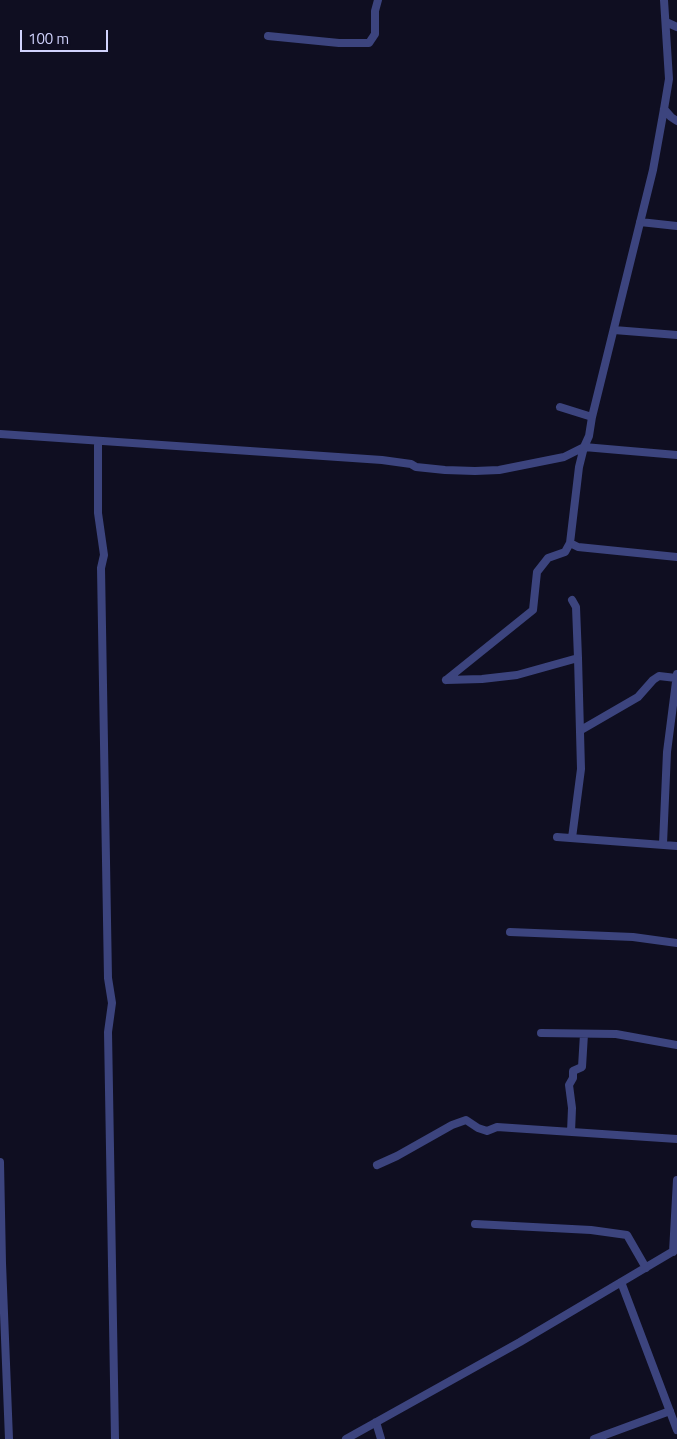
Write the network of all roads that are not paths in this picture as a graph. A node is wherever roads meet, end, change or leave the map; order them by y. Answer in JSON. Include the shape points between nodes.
{"nodes":[{"id":1,"x":378,"y":0,"type":"edge"},
{"id":2,"x":664,"y":0,"type":"edge"},
{"id":3,"x":666,"y":22,"type":"junction"},
{"id":4,"x":677,"y":26,"type":"edge"},
{"id":5,"x":268,"y":36,"type":"dead end"},
{"id":6,"x":664,"y":109,"type":"junction"},
{"id":7,"x":677,"y":121,"type":"edge"},
{"id":8,"x":640,"y":222,"type":"junction"},
{"id":9,"x":677,"y":226,"type":"edge"},
{"id":10,"x":614,"y":330,"type":"junction"},
{"id":11,"x":677,"y":335,"type":"edge"},
{"id":12,"x":560,"y":407,"type":"dead end"},
{"id":13,"x":592,"y":417,"type":"junction"},
{"id":14,"x":0,"y":434,"type":"edge"},
{"id":15,"x":98,"y":441,"type":"junction"},
{"id":16,"x":584,"y":447,"type":"junction"},
{"id":17,"x":677,"y":455,"type":"edge"},
{"id":18,"x":570,"y":543,"type":"junction"},
{"id":19,"x":677,"y":557,"type":"edge"},
{"id":20,"x":572,"y":600,"type":"dead end"},
{"id":21,"x":578,"y":658,"type":"junction"},
{"id":22,"x":677,"y":674,"type":"edge"},
{"id":23,"x":676,"y":678,"type":"edge"},
{"id":24,"x":581,"y":730,"type":"junction"},
{"id":25,"x":557,"y":837,"type":"dead end"},
{"id":26,"x":572,"y":838,"type":"junction"},
{"id":27,"x":663,"y":844,"type":"junction"},
{"id":28,"x":677,"y":846,"type":"edge"},
{"id":29,"x":510,"y":932,"type":"dead end"},
{"id":30,"x":677,"y":943,"type":"edge"},
{"id":31,"x":541,"y":1033,"type":"dead end"},
{"id":32,"x":584,"y":1034,"type":"junction"},
{"id":33,"x":677,"y":1045,"type":"edge"},
{"id":34,"x":571,"y":1132,"type":"junction"},
{"id":35,"x":677,"y":1139,"type":"edge"},
{"id":36,"x":0,"y":1162,"type":"edge"},
{"id":37,"x":377,"y":1165,"type":"dead end"},
{"id":38,"x":677,"y":1180,"type":"edge"},
{"id":39,"x":1,"y":1200,"type":"edge"},
{"id":40,"x":476,"y":1224,"type":"dead end"},
{"id":41,"x":675,"y":1250,"type":"edge"},
{"id":42,"x":646,"y":1268,"type":"junction"},
{"id":43,"x":621,"y":1282,"type":"junction"},
{"id":44,"x":670,"y":1411,"type":"junction"},
{"id":45,"x":376,"y":1422,"type":"junction"},
{"id":46,"x":677,"y":1430,"type":"edge"},
{"id":47,"x":9,"y":1439,"type":"edge"},
{"id":48,"x":115,"y":1439,"type":"edge"},
{"id":49,"x":346,"y":1439,"type":"edge"},
{"id":50,"x":381,"y":1439,"type":"edge"},
{"id":51,"x":594,"y":1439,"type":"edge"}],
"edges":[{"from":1,"to":5,"type":"street","via":[[375,34],[369,43]]},
{"from":2,"to":3,"type":"street"},
{"from":3,"to":4,"type":"street"},
{"from":3,"to":6,"type":"street","via":[[669,79]]},
{"from":6,"to":7,"type":"street"},
{"from":6,"to":8,"type":"street"},
{"from":8,"to":9,"type":"street"},
{"from":8,"to":10,"type":"street"},
{"from":10,"to":11,"type":"street"},
{"from":10,"to":13,"type":"street"},
{"from":12,"to":13,"type":"street"},
{"from":13,"to":16,"type":"street"},
{"from":14,"to":15,"type":"street"},
{"from":15,"to":16,"type":"street","via":[[382,460],[416,467],[475,471],[499,470],[564,457]]},
{"from":15,"to":48,"type":"street","via":[[98,513],[104,555],[108,978],[112,1003],[108,1032]]},
{"from":16,"to":17,"type":"street"},
{"from":16,"to":18,"type":"street"},
{"from":18,"to":19,"type":"street","via":[[578,547]]},
{"from":18,"to":21,"type":"street","via":[[565,552],[548,558],[536,572],[533,610],[446,680],[517,675]]},
{"from":20,"to":21,"type":"street","via":[[576,606]]},
{"from":21,"to":24,"type":"street"},
{"from":22,"to":23,"type":"street"},
{"from":23,"to":24,"type":"street","via":[[659,676],[638,697]]},
{"from":23,"to":27,"type":"street","via":[[667,752]]},
{"from":24,"to":26,"type":"street","via":[[581,773]]},
{"from":25,"to":26,"type":"street"},
{"from":26,"to":27,"type":"street"},
{"from":27,"to":28,"type":"street"},
{"from":29,"to":30,"type":"street","via":[[633,937]]},
{"from":31,"to":32,"type":"street"},
{"from":32,"to":33,"type":"street","via":[[616,1034]]},
{"from":32,"to":34,"type":"street","via":[[582,1067],[573,1071],[569,1085]]},
{"from":34,"to":35,"type":"street"},
{"from":34,"to":37,"type":"street","via":[[497,1127],[487,1130],[466,1120]]},
{"from":36,"to":39,"type":"street"},
{"from":38,"to":41,"type":"street"},
{"from":39,"to":47,"type":"street"},
{"from":40,"to":42,"type":"street","via":[[628,1234]]},
{"from":41,"to":42,"type":"street"},
{"from":42,"to":43,"type":"street"},
{"from":43,"to":44,"type":"street"},
{"from":43,"to":45,"type":"street"},
{"from":44,"to":46,"type":"street"},
{"from":44,"to":51,"type":"street"},
{"from":45,"to":49,"type":"street"},
{"from":45,"to":50,"type":"street"}]}
